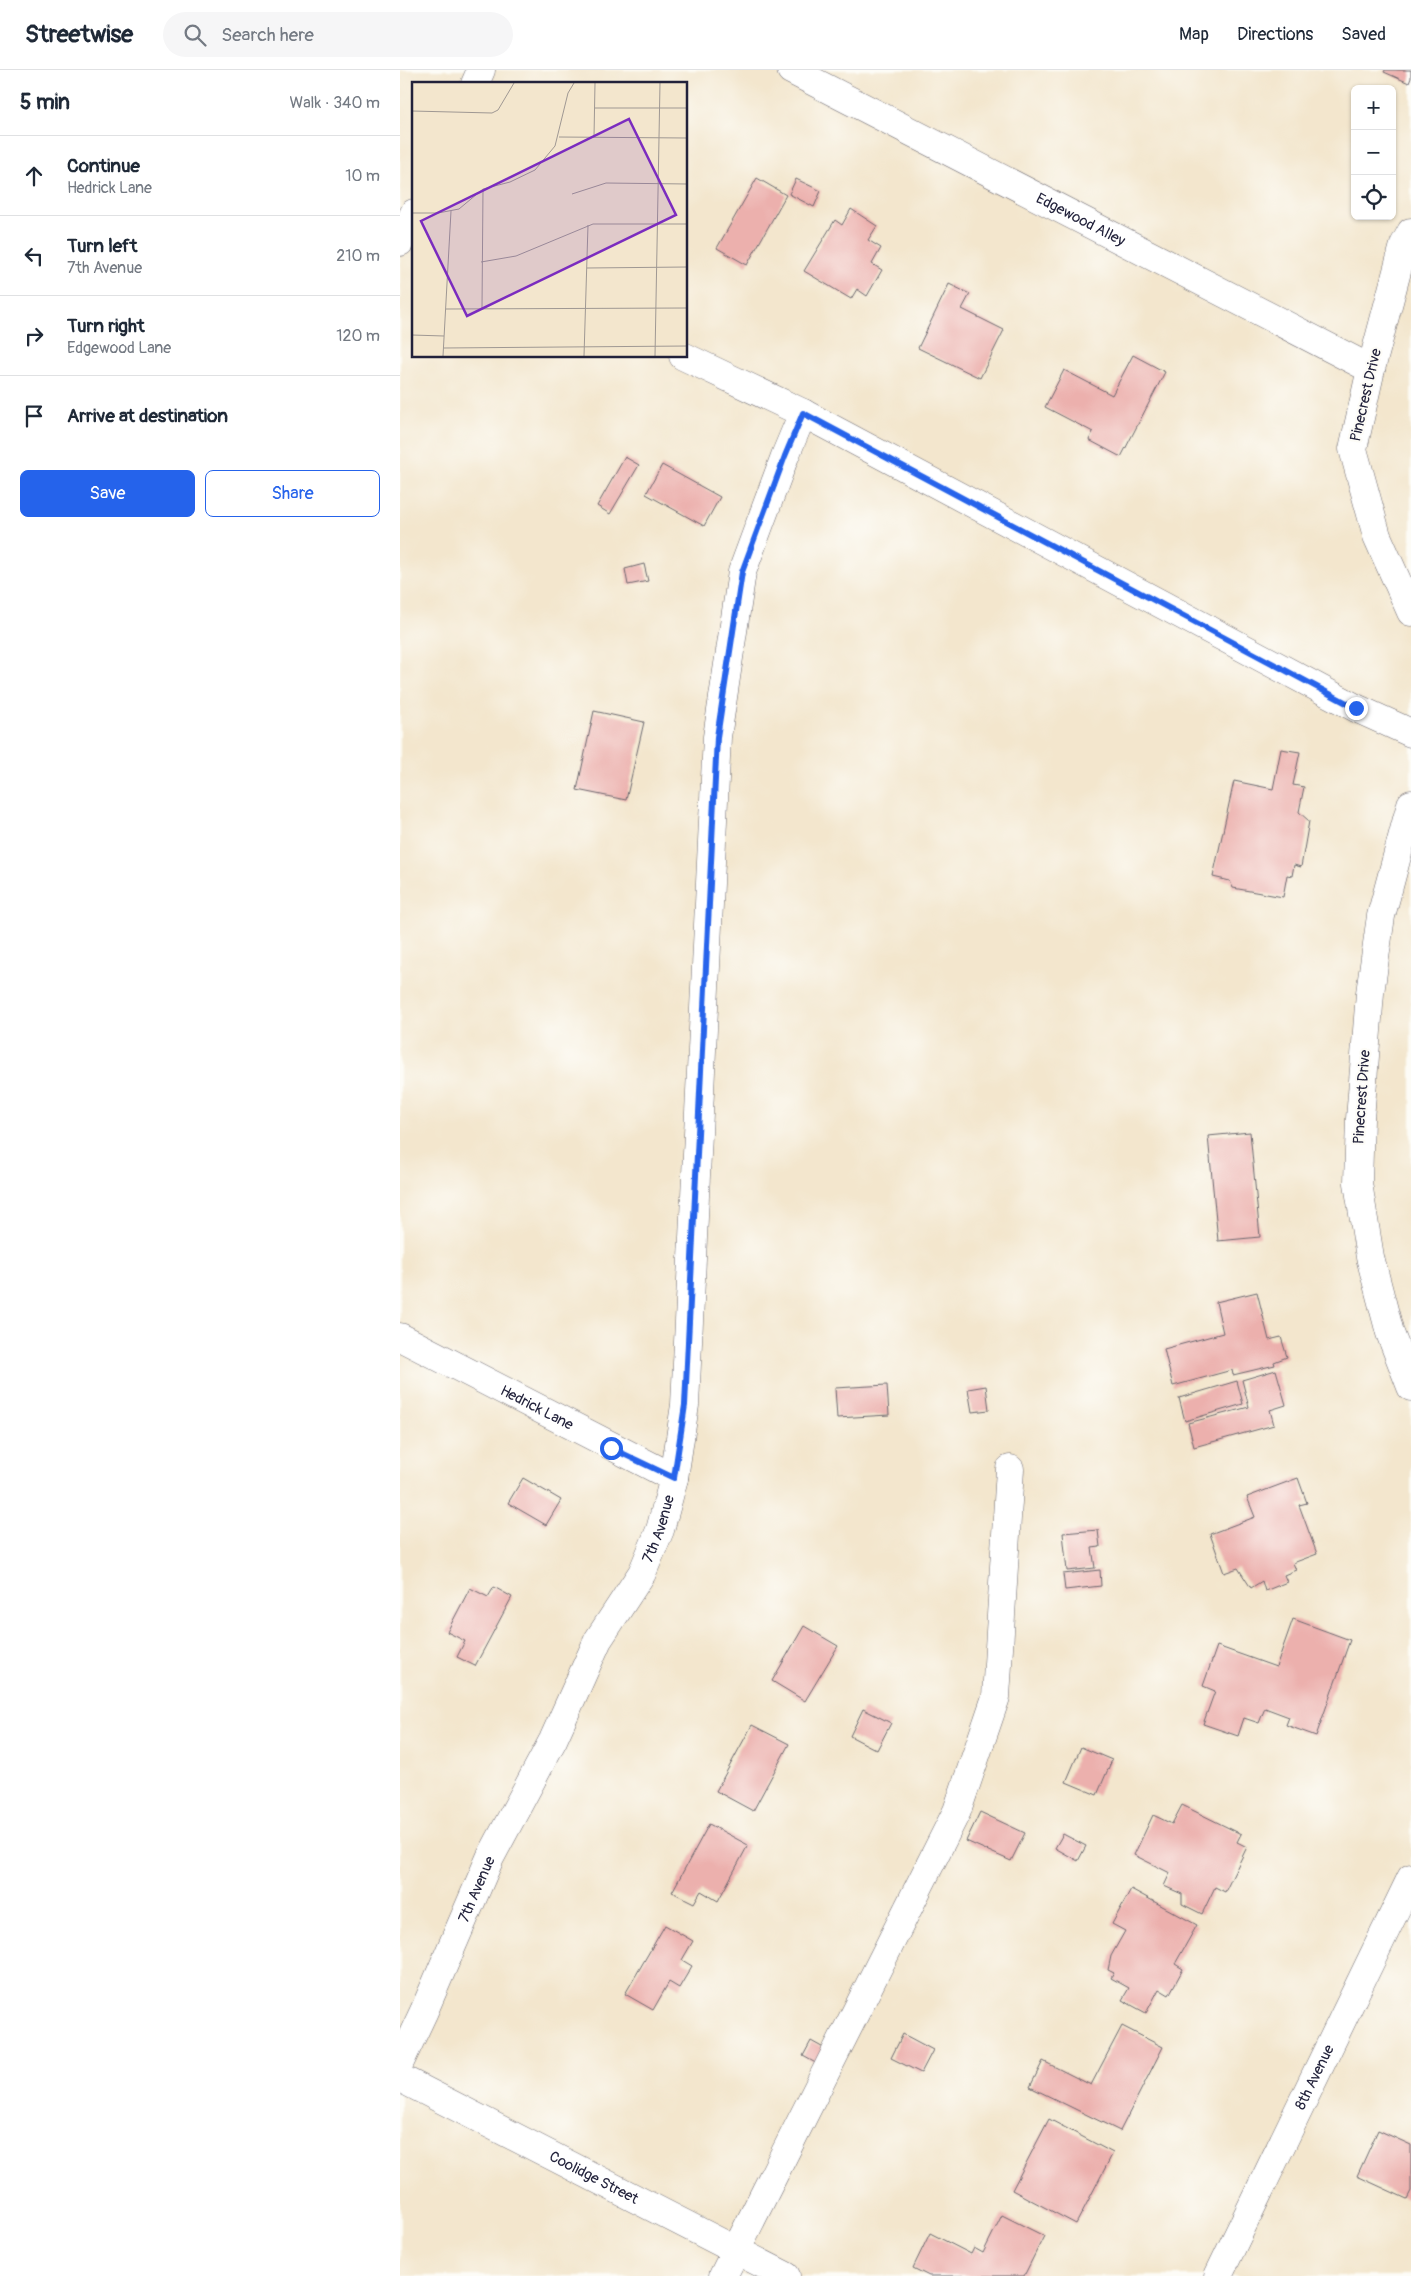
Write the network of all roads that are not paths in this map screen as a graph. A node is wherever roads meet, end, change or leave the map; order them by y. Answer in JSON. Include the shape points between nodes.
{"nodes":[{"id":1,"x":481,"y":70,"type":"edge"},
{"id":2,"x":791,"y":70,"type":"edge"},
{"id":3,"x":476,"y":82,"type":"edge"},
{"id":4,"x":1411,"y":232,"type":"edge"},
{"id":5,"x":686,"y":358,"type":"edge"},
{"id":6,"x":1371,"y":369,"type":"junction"},
{"id":7,"x":803,"y":413,"type":"junction"},
{"id":8,"x":1411,"y":612,"type":"edge"},
{"id":9,"x":1411,"y":733,"type":"edge"},
{"id":10,"x":1411,"y":804,"type":"edge"},
{"id":11,"x":400,"y":1337,"type":"edge"},
{"id":12,"x":1411,"y":1387,"type":"edge"},
{"id":13,"x":1010,"y":1469,"type":"dead end"},
{"id":14,"x":674,"y":1478,"type":"junction"},
{"id":15,"x":1408,"y":1890,"type":"edge"},
{"id":16,"x":400,"y":2062,"type":"edge"},
{"id":17,"x":400,"y":2078,"type":"edge"},
{"id":18,"x":736,"y":2250,"type":"junction"},
{"id":19,"x":723,"y":2276,"type":"edge"},
{"id":20,"x":786,"y":2276,"type":"edge"},
{"id":21,"x":1218,"y":2276,"type":"edge"}],
"edges":[{"from":1,"to":3,"type":"street"},
{"from":2,"to":6,"type":"street","name":"Edgewood Alley"},
{"from":4,"to":6,"type":"street","name":"Pinecrest Drive","via":[[1404,245]]},
{"from":5,"to":7,"type":"street"},
{"from":6,"to":8,"type":"street","name":"Pinecrest Drive","via":[[1353,449],[1377,536]]},
{"from":7,"to":9,"type":"street","via":[[1356,708]]},
{"from":7,"to":14,"type":"street","name":"7th Avenue","via":[[742,572],[717,737],[685,1405]]},
{"from":10,"to":12,"type":"street","name":"Pinecrest Drive","via":[[1381,916],[1372,974],[1358,1182],[1370,1257],[1390,1333]]},
{"from":11,"to":14,"type":"street","name":"Hedrick Lane"},
{"from":13,"to":18,"type":"street","via":[[996,1697],[957,1810]]},
{"from":14,"to":16,"type":"street","name":"7th Avenue","via":[[660,1530],[642,1574],[598,1640],[553,1740],[490,1858]]},
{"from":15,"to":21,"type":"street","name":"8th Avenue"},
{"from":17,"to":18,"type":"street","name":"Coolidge Street"},
{"from":18,"to":19,"type":"street"},
{"from":18,"to":20,"type":"street","name":"Coolidge Street"}]}
